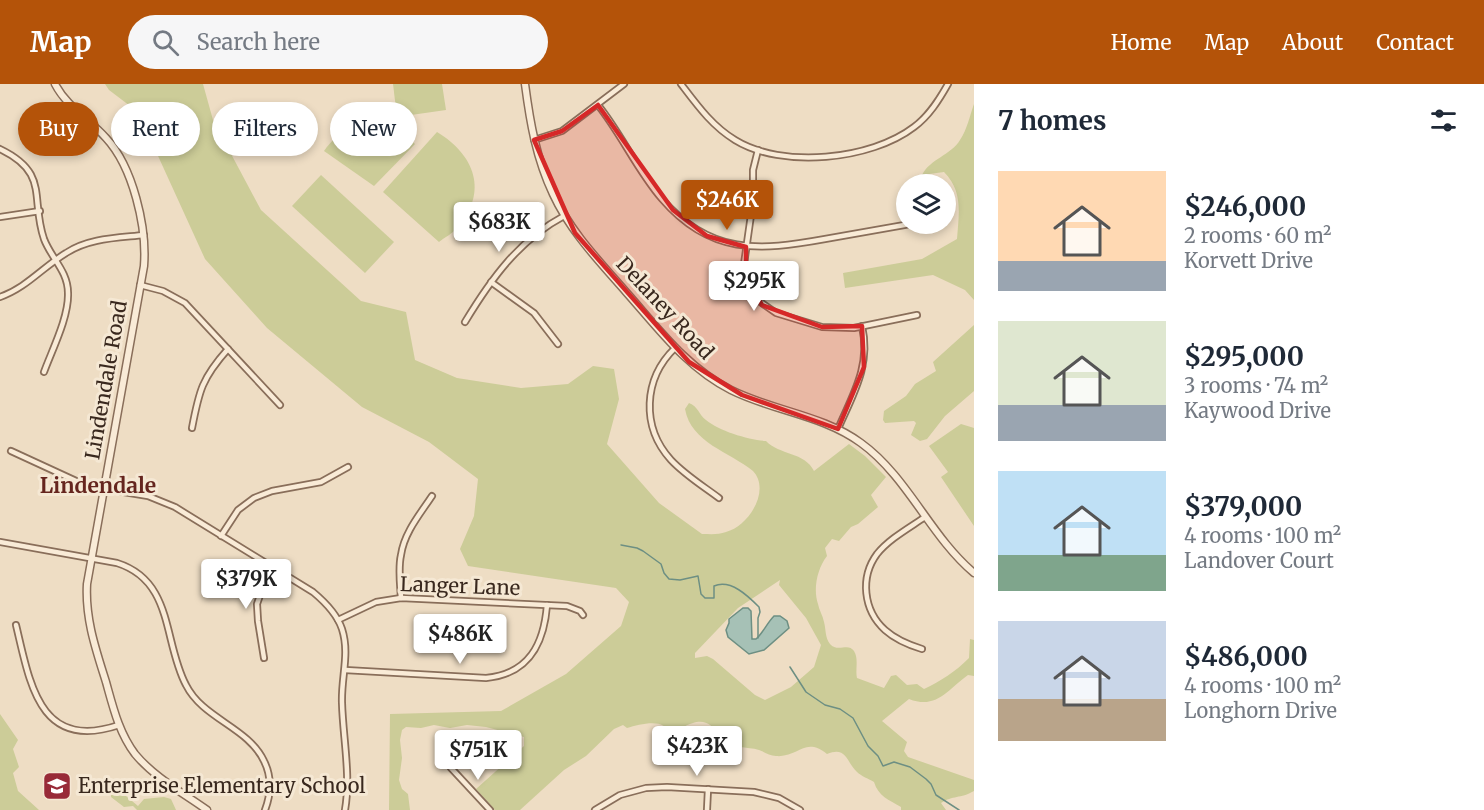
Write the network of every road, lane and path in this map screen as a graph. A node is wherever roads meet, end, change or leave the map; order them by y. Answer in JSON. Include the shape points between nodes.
{"nodes":[{"id":1,"x":55,"y":84,"type":"edge"},
{"id":2,"x":525,"y":84,"type":"edge"},
{"id":3,"x":624,"y":84,"type":"edge"},
{"id":4,"x":681,"y":84,"type":"edge"},
{"id":5,"x":948,"y":84,"type":"edge"},
{"id":6,"x":598,"y":105,"type":"junction"},
{"id":7,"x":534,"y":140,"type":"junction"},
{"id":8,"x":0,"y":149,"type":"edge"},
{"id":9,"x":758,"y":150,"type":"junction"},
{"id":10,"x":40,"y":211,"type":"junction"},
{"id":11,"x":564,"y":216,"type":"junction"},
{"id":12,"x":0,"y":218,"type":"edge"},
{"id":13,"x":896,"y":227,"type":"edge"},
{"id":14,"x":144,"y":235,"type":"junction"},
{"id":15,"x":746,"y":247,"type":"junction"},
{"id":16,"x":56,"y":260,"type":"junction"},
{"id":17,"x":491,"y":282,"type":"junction"},
{"id":18,"x":140,"y":285,"type":"junction"},
{"id":19,"x":0,"y":297,"type":"edge"},
{"id":20,"x":916,"y":315,"type":"dead end"},
{"id":21,"x":465,"y":322,"type":"dead end"},
{"id":22,"x":862,"y":326,"type":"junction"},
{"id":23,"x":558,"y":344,"type":"dead end"},
{"id":24,"x":675,"y":348,"type":"junction"},
{"id":25,"x":228,"y":349,"type":"junction"},
{"id":26,"x":44,"y":372,"type":"dead end"},
{"id":27,"x":280,"y":405,"type":"dead end"},
{"id":28,"x":192,"y":428,"type":"dead end"},
{"id":29,"x":838,"y":429,"type":"junction"},
{"id":30,"x":11,"y":451,"type":"dead end"},
{"id":31,"x":348,"y":467,"type":"dead end"},
{"id":32,"x":104,"y":489,"type":"junction"},
{"id":33,"x":432,"y":496,"type":"dead end"},
{"id":34,"x":718,"y":498,"type":"dead end"},
{"id":35,"x":925,"y":517,"type":"junction"},
{"id":36,"x":221,"y":536,"type":"junction"},
{"id":37,"x":0,"y":542,"type":"edge"},
{"id":38,"x":91,"y":559,"type":"junction"},
{"id":39,"x":270,"y":566,"type":"junction"},
{"id":40,"x":974,"y":573,"type":"edge"},
{"id":41,"x":400,"y":598,"type":"junction"},
{"id":42,"x":547,"y":605,"type":"junction"},
{"id":43,"x":583,"y":615,"type":"dead end"},
{"id":44,"x":338,"y":620,"type":"junction"},
{"id":45,"x":16,"y":625,"type":"dead end"},
{"id":46,"x":921,"y":649,"type":"dead end"},
{"id":47,"x":264,"y":658,"type":"dead end"},
{"id":48,"x":345,"y":670,"type":"junction"},
{"id":49,"x":119,"y":725,"type":"junction"},
{"id":50,"x":451,"y":768,"type":"dead end"},
{"id":51,"x":708,"y":789,"type":"junction"},
{"id":52,"x":207,"y":810,"type":"edge"},
{"id":53,"x":265,"y":810,"type":"edge"},
{"id":54,"x":345,"y":810,"type":"edge"},
{"id":55,"x":490,"y":810,"type":"edge"},
{"id":56,"x":595,"y":810,"type":"edge"},
{"id":57,"x":707,"y":810,"type":"edge"},
{"id":58,"x":800,"y":810,"type":"edge"}],
"edges":[{"from":1,"to":14,"type":"street","name":"Lindendale Road","via":[[119,156]]},
{"from":2,"to":7,"type":"street","name":"Delaney Road"},
{"from":3,"to":6,"type":"street"},
{"from":4,"to":9,"type":"street","via":[[718,128]]},
{"from":5,"to":9,"type":"street","via":[[921,121],[883,144],[812,158]]},
{"from":6,"to":7,"type":"street","via":[[562,131]]},
{"from":6,"to":15,"type":"street","via":[[644,176],[685,222],[708,236]]},
{"from":7,"to":11,"type":"street","name":"Delaney Road","via":[[544,175]]},
{"from":8,"to":10,"type":"street","via":[[22,163],[32,175]]},
{"from":9,"to":15,"type":"street"},
{"from":10,"to":12,"type":"street"},
{"from":10,"to":16,"type":"street","via":[[45,241]]},
{"from":11,"to":17,"type":"street","via":[[522,245]]},
{"from":11,"to":24,"type":"street","name":"Delaney Road","via":[[586,247]]},
{"from":13,"to":15,"type":"street","via":[[789,246]]},
{"from":14,"to":16,"type":"street","via":[[85,243]]},
{"from":14,"to":18,"type":"street","name":"Lindendale Road"},
{"from":15,"to":22,"type":"street","via":[[746,278],[767,308],[822,327]]},
{"from":16,"to":19,"type":"street","via":[[21,287]]},
{"from":16,"to":26,"type":"street","via":[[66,278],[68,303]]},
{"from":17,"to":21,"type":"street"},
{"from":17,"to":23,"type":"street","via":[[534,313]]},
{"from":18,"to":25,"type":"street","via":[[185,303]]},
{"from":18,"to":32,"type":"street","name":"Lindendale Road"},
{"from":20,"to":22,"type":"street"},
{"from":22,"to":29,"type":"street","via":[[864,367]]},
{"from":24,"to":29,"type":"street","name":"Delaney Road","via":[[730,390]]},
{"from":24,"to":34,"type":"street","via":[[653,380],[650,422],[657,441],[672,461]]},
{"from":25,"to":27,"type":"street"},
{"from":25,"to":28,"type":"street","via":[[203,381]]},
{"from":29,"to":35,"type":"street","name":"Delaney Road","via":[[878,457]]},
{"from":30,"to":32,"type":"street","via":[[75,481]]},
{"from":31,"to":36,"type":"street","via":[[321,482],[254,498],[238,510]]},
{"from":32,"to":36,"type":"street","via":[[159,500]]},
{"from":32,"to":38,"type":"street","name":"Lindendale Road"},
{"from":33,"to":41,"type":"street","via":[[403,545]]},
{"from":35,"to":40,"type":"street","name":"Delaney Road","via":[[951,552]]},
{"from":35,"to":46,"type":"street","via":[[878,554],[866,584],[869,607],[879,625],[892,636]]},
{"from":36,"to":39,"type":"street"},
{"from":37,"to":38,"type":"street"},
{"from":38,"to":49,"type":"street","name":"Lindendale Road","via":[[88,618]]},
{"from":38,"to":53,"type":"street","via":[[124,566],[151,586],[161,603],[187,687],[206,710],[249,741],[265,763],[270,783]]},
{"from":39,"to":44,"type":"street","via":[[320,598]]},
{"from":39,"to":47,"type":"street","via":[[257,604]]},
{"from":41,"to":42,"type":"street","name":"Langer Lane"},
{"from":41,"to":44,"type":"street","name":"Langer Lane","via":[[376,602]]},
{"from":42,"to":43,"type":"street","name":"Langer Lane","via":[[567,606]]},
{"from":42,"to":48,"type":"street","via":[[537,647],[524,662],[502,675],[486,678]]},
{"from":44,"to":48,"type":"street","via":[[346,648]]},
{"from":45,"to":49,"type":"street","via":[[31,685],[48,714],[62,725],[84,732]]},
{"from":48,"to":54,"type":"street"},
{"from":49,"to":52,"type":"street","name":"Lindendale Road","via":[[144,763]]},
{"from":50,"to":55,"type":"street"},
{"from":51,"to":56,"type":"street","via":[[646,788],[620,795]]},
{"from":51,"to":57,"type":"street"},
{"from":51,"to":58,"type":"street","via":[[768,794]]}]}
